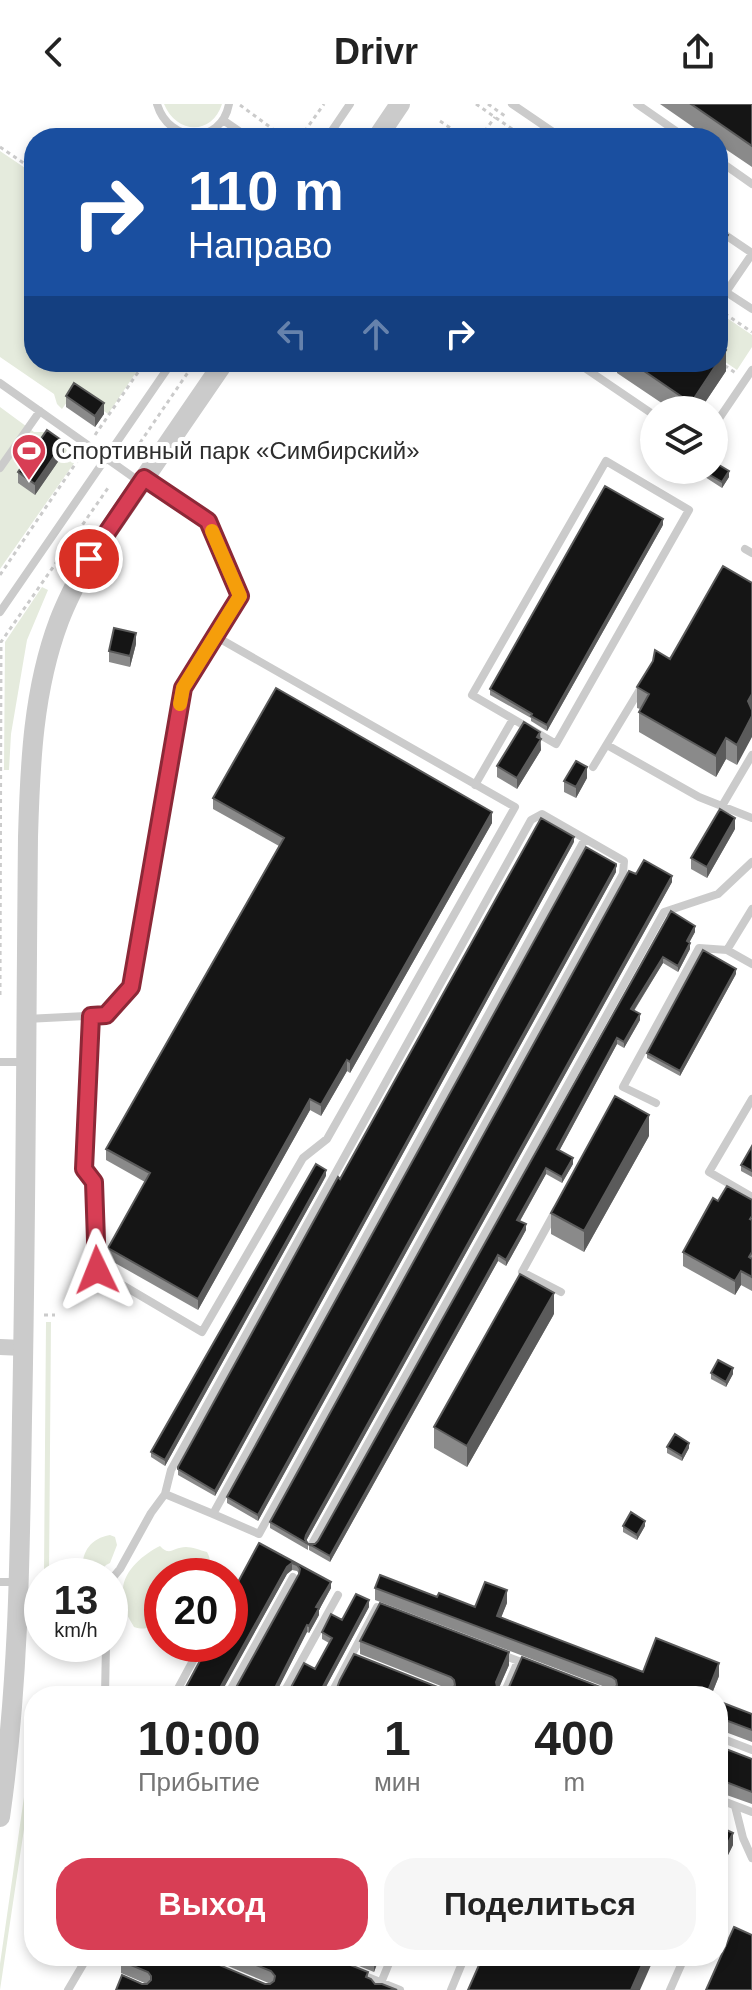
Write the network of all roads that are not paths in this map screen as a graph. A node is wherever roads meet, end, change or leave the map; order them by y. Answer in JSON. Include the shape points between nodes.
{"nodes":[{"id":1,"x":157,"y":104,"type":"edge"},
{"id":2,"x":229,"y":104,"type":"edge"},
{"id":3,"x":350,"y":104,"type":"edge"},
{"id":4,"x":400,"y":104,"type":"edge"},
{"id":5,"x":512,"y":104,"type":"edge"},
{"id":6,"x":637,"y":104,"type":"edge"},
{"id":7,"x":223,"y":120,"type":"junction"},
{"id":8,"x":172,"y":128,"type":"edge"},
{"id":9,"x":215,"y":128,"type":"edge"},
{"id":10,"x":235,"y":128,"type":"edge"},
{"id":11,"x":334,"y":128,"type":"edge"},
{"id":12,"x":384,"y":128,"type":"edge"},
{"id":13,"x":547,"y":128,"type":"edge"},
{"id":14,"x":672,"y":128,"type":"edge"},
{"id":15,"x":728,"y":167,"type":"edge"},
{"id":16,"x":752,"y":184,"type":"edge"},
{"id":17,"x":728,"y":237,"type":"edge"},
{"id":18,"x":752,"y":253,"type":"edge"},
{"id":19,"x":728,"y":289,"type":"edge"},
{"id":20,"x":728,"y":293,"type":"edge"},
{"id":21,"x":752,"y":309,"type":"edge"},
{"id":22,"x":752,"y":370,"type":"edge"},
{"id":23,"x":165,"y":372,"type":"edge"},
{"id":24,"x":217,"y":372,"type":"edge"},
{"id":25,"x":591,"y":372,"type":"edge"},
{"id":26,"x":0,"y":383,"type":"edge"},
{"id":27,"x":640,"y":405,"type":"edge"},
{"id":28,"x":728,"y":405,"type":"edge"},
{"id":29,"x":40,"y":411,"type":"junction"},
{"id":30,"x":106,"y":458,"type":"junction"},
{"id":31,"x":0,"y":468,"type":"edge"},
{"id":32,"x":143,"y":481,"type":"junction"},
{"id":33,"x":0,"y":612,"type":"edge"},
{"id":34,"x":215,"y":636,"type":"junction"},
{"id":35,"x":647,"y":678,"type":"edge"},
{"id":36,"x":513,"y":719,"type":"junction"},
{"id":37,"x":607,"y":745,"type":"junction"},
{"id":38,"x":752,"y":755,"type":"edge"},
{"id":39,"x":593,"y":767,"type":"dead end"},
{"id":40,"x":475,"y":785,"type":"junction"},
{"id":41,"x":722,"y":806,"type":"junction"},
{"id":42,"x":752,"y":818,"type":"edge"},
{"id":43,"x":585,"y":839,"type":"junction"},
{"id":44,"x":752,"y":862,"type":"edge"},
{"id":45,"x":752,"y":909,"type":"edge"},
{"id":46,"x":727,"y":950,"type":"junction"},
{"id":47,"x":752,"y":964,"type":"edge"},
{"id":48,"x":91,"y":1016,"type":"junction"},
{"id":49,"x":26,"y":1019,"type":"junction"},
{"id":50,"x":0,"y":1062,"type":"edge"},
{"id":51,"x":26,"y":1062,"type":"junction"},
{"id":52,"x":623,"y":1087,"type":"junction"},
{"id":53,"x":752,"y":1099,"type":"edge"},
{"id":54,"x":616,"y":1100,"type":"edge"},
{"id":55,"x":656,"y":1103,"type":"dead end"},
{"id":56,"x":752,"y":1197,"type":"edge"},
{"id":57,"x":558,"y":1206,"type":"edge"},
{"id":58,"x":561,"y":1292,"type":"dead end"},
{"id":59,"x":0,"y":1347,"type":"edge"},
{"id":60,"x":24,"y":1348,"type":"junction"},
{"id":61,"x":165,"y":1494,"type":"junction"},
{"id":62,"x":213,"y":1514,"type":"junction"},
{"id":63,"x":312,"y":1544,"type":"edge"},
{"id":64,"x":126,"y":1558,"type":"edge"},
{"id":65,"x":293,"y":1577,"type":"edge"},
{"id":66,"x":10,"y":1582,"type":"edge"},
{"id":67,"x":338,"y":1595,"type":"dead end"},
{"id":68,"x":18,"y":1611,"type":"junction"},
{"id":69,"x":24,"y":1611,"type":"edge"},
{"id":70,"x":391,"y":1613,"type":"edge"},
{"id":71,"x":490,"y":1650,"type":"edge"},
{"id":72,"x":350,"y":1657,"type":"junction"},
{"id":73,"x":518,"y":1661,"type":"junction"},
{"id":74,"x":106,"y":1662,"type":"edge"},
{"id":75,"x":192,"y":1662,"type":"edge"},
{"id":76,"x":364,"y":1662,"type":"edge"},
{"id":77,"x":544,"y":1671,"type":"edge"},
{"id":78,"x":105,"y":1686,"type":"edge"},
{"id":79,"x":179,"y":1686,"type":"edge"},
{"id":80,"x":233,"y":1686,"type":"edge"},
{"id":81,"x":288,"y":1686,"type":"edge"},
{"id":82,"x":335,"y":1686,"type":"edge"},
{"id":83,"x":507,"y":1686,"type":"edge"},
{"id":84,"x":728,"y":1741,"type":"edge"},
{"id":85,"x":752,"y":1750,"type":"edge"},
{"id":86,"x":4,"y":1752,"type":"edge"},
{"id":87,"x":728,"y":1803,"type":"edge"},
{"id":88,"x":735,"y":1806,"type":"junction"},
{"id":89,"x":752,"y":1812,"type":"edge"},
{"id":90,"x":0,"y":1817,"type":"edge"},
{"id":91,"x":752,"y":1858,"type":"edge"},
{"id":92,"x":82,"y":1966,"type":"edge"},
{"id":93,"x":388,"y":1966,"type":"edge"},
{"id":94,"x":461,"y":1966,"type":"edge"},
{"id":95,"x":681,"y":1966,"type":"edge"},
{"id":96,"x":355,"y":1972,"type":"edge"},
{"id":97,"x":379,"y":1986,"type":"edge"},
{"id":98,"x":68,"y":1990,"type":"edge"},
{"id":99,"x":400,"y":1990,"type":"edge"},
{"id":100,"x":451,"y":1990,"type":"edge"},
{"id":101,"x":670,"y":1990,"type":"edge"}],
"edges":[{"from":1,"to":8,"type":"lane"},
{"from":2,"to":7,"type":"lane"},
{"from":3,"to":11,"type":"lane"},
{"from":4,"to":12,"type":"street"},
{"from":5,"to":13,"type":"lane"},
{"from":6,"to":14,"type":"lane"},
{"from":7,"to":9,"type":"lane"},
{"from":7,"to":10,"type":"lane"},
{"from":15,"to":16,"type":"lane"},
{"from":17,"to":18,"type":"lane"},
{"from":18,"to":19,"type":"lane"},
{"from":20,"to":21,"type":"lane"},
{"from":22,"to":28,"type":"lane"},
{"from":23,"to":30,"type":"lane"},
{"from":24,"to":32,"type":"street"},
{"from":25,"to":27,"type":"lane"},
{"from":26,"to":29,"type":"lane"},
{"from":29,"to":30,"type":"lane"},
{"from":29,"to":31,"type":"lane"},
{"from":30,"to":32,"type":"lane"},
{"from":30,"to":33,"type":"lane"},
{"from":32,"to":34,"type":"lane","via":[[208,521],[240,596]]},
{"from":32,"to":49,"type":"street","via":[[89,559],[47,657],[30,764]]},
{"from":34,"to":40,"type":"lane"},
{"from":34,"to":48,"type":"lane","via":[[183,688],[131,987],[106,1015]]},
{"from":35,"to":37,"type":"lane"},
{"from":36,"to":36,"type":"lane","via":[[556,744],[689,510],[606,461],[472,695]]},
{"from":36,"to":40,"type":"lane"},
{"from":37,"to":39,"type":"lane"},
{"from":37,"to":41,"type":"lane"},
{"from":38,"to":41,"type":"lane"},
{"from":40,"to":48,"type":"lane","via":[[515,807],[327,1139],[303,1158],[202,1332],[97,1270],[94,1182],[84,1169]]},
{"from":41,"to":42,"type":"lane"},
{"from":43,"to":61,"type":"lane","via":[[542,814],[531,820],[171,1470]]},
{"from":43,"to":62,"type":"lane"},
{"from":43,"to":62,"type":"lane","via":[[624,861],[616,888],[259,1534]]},
{"from":44,"to":63,"type":"lane","via":[[718,894],[664,912]]},
{"from":45,"to":46,"type":"lane"},
{"from":46,"to":47,"type":"lane"},
{"from":46,"to":52,"type":"lane","via":[[699,948]]},
{"from":48,"to":49,"type":"lane"},
{"from":49,"to":51,"type":"street"},
{"from":50,"to":51,"type":"lane"},
{"from":51,"to":60,"type":"street"},
{"from":52,"to":54,"type":"lane"},
{"from":52,"to":55,"type":"lane"},
{"from":53,"to":56,"type":"lane","via":[[709,1172]]},
{"from":57,"to":58,"type":"lane","via":[[522,1272]]},
{"from":59,"to":60,"type":"street"},
{"from":60,"to":66,"type":"street"},
{"from":61,"to":62,"type":"lane"},
{"from":61,"to":64,"type":"lane"},
{"from":65,"to":80,"type":"lane"},
{"from":66,"to":68,"type":"street"},
{"from":67,"to":81,"type":"lane"},
{"from":68,"to":69,"type":"lane"},
{"from":68,"to":86,"type":"street"},
{"from":70,"to":72,"type":"lane","via":[[377,1607]]},
{"from":71,"to":73,"type":"lane"},
{"from":72,"to":76,"type":"lane"},
{"from":72,"to":82,"type":"lane"},
{"from":73,"to":77,"type":"lane"},
{"from":73,"to":83,"type":"lane"},
{"from":74,"to":78,"type":"lane"},
{"from":75,"to":79,"type":"lane"},
{"from":84,"to":85,"type":"lane"},
{"from":86,"to":90,"type":"street"},
{"from":87,"to":88,"type":"lane"},
{"from":88,"to":89,"type":"lane"},
{"from":88,"to":91,"type":"lane"},
{"from":92,"to":98,"type":"lane"},
{"from":93,"to":97,"type":"lane"},
{"from":94,"to":100,"type":"lane"},
{"from":95,"to":101,"type":"lane"},
{"from":96,"to":97,"type":"lane"},
{"from":97,"to":99,"type":"lane"}]}
